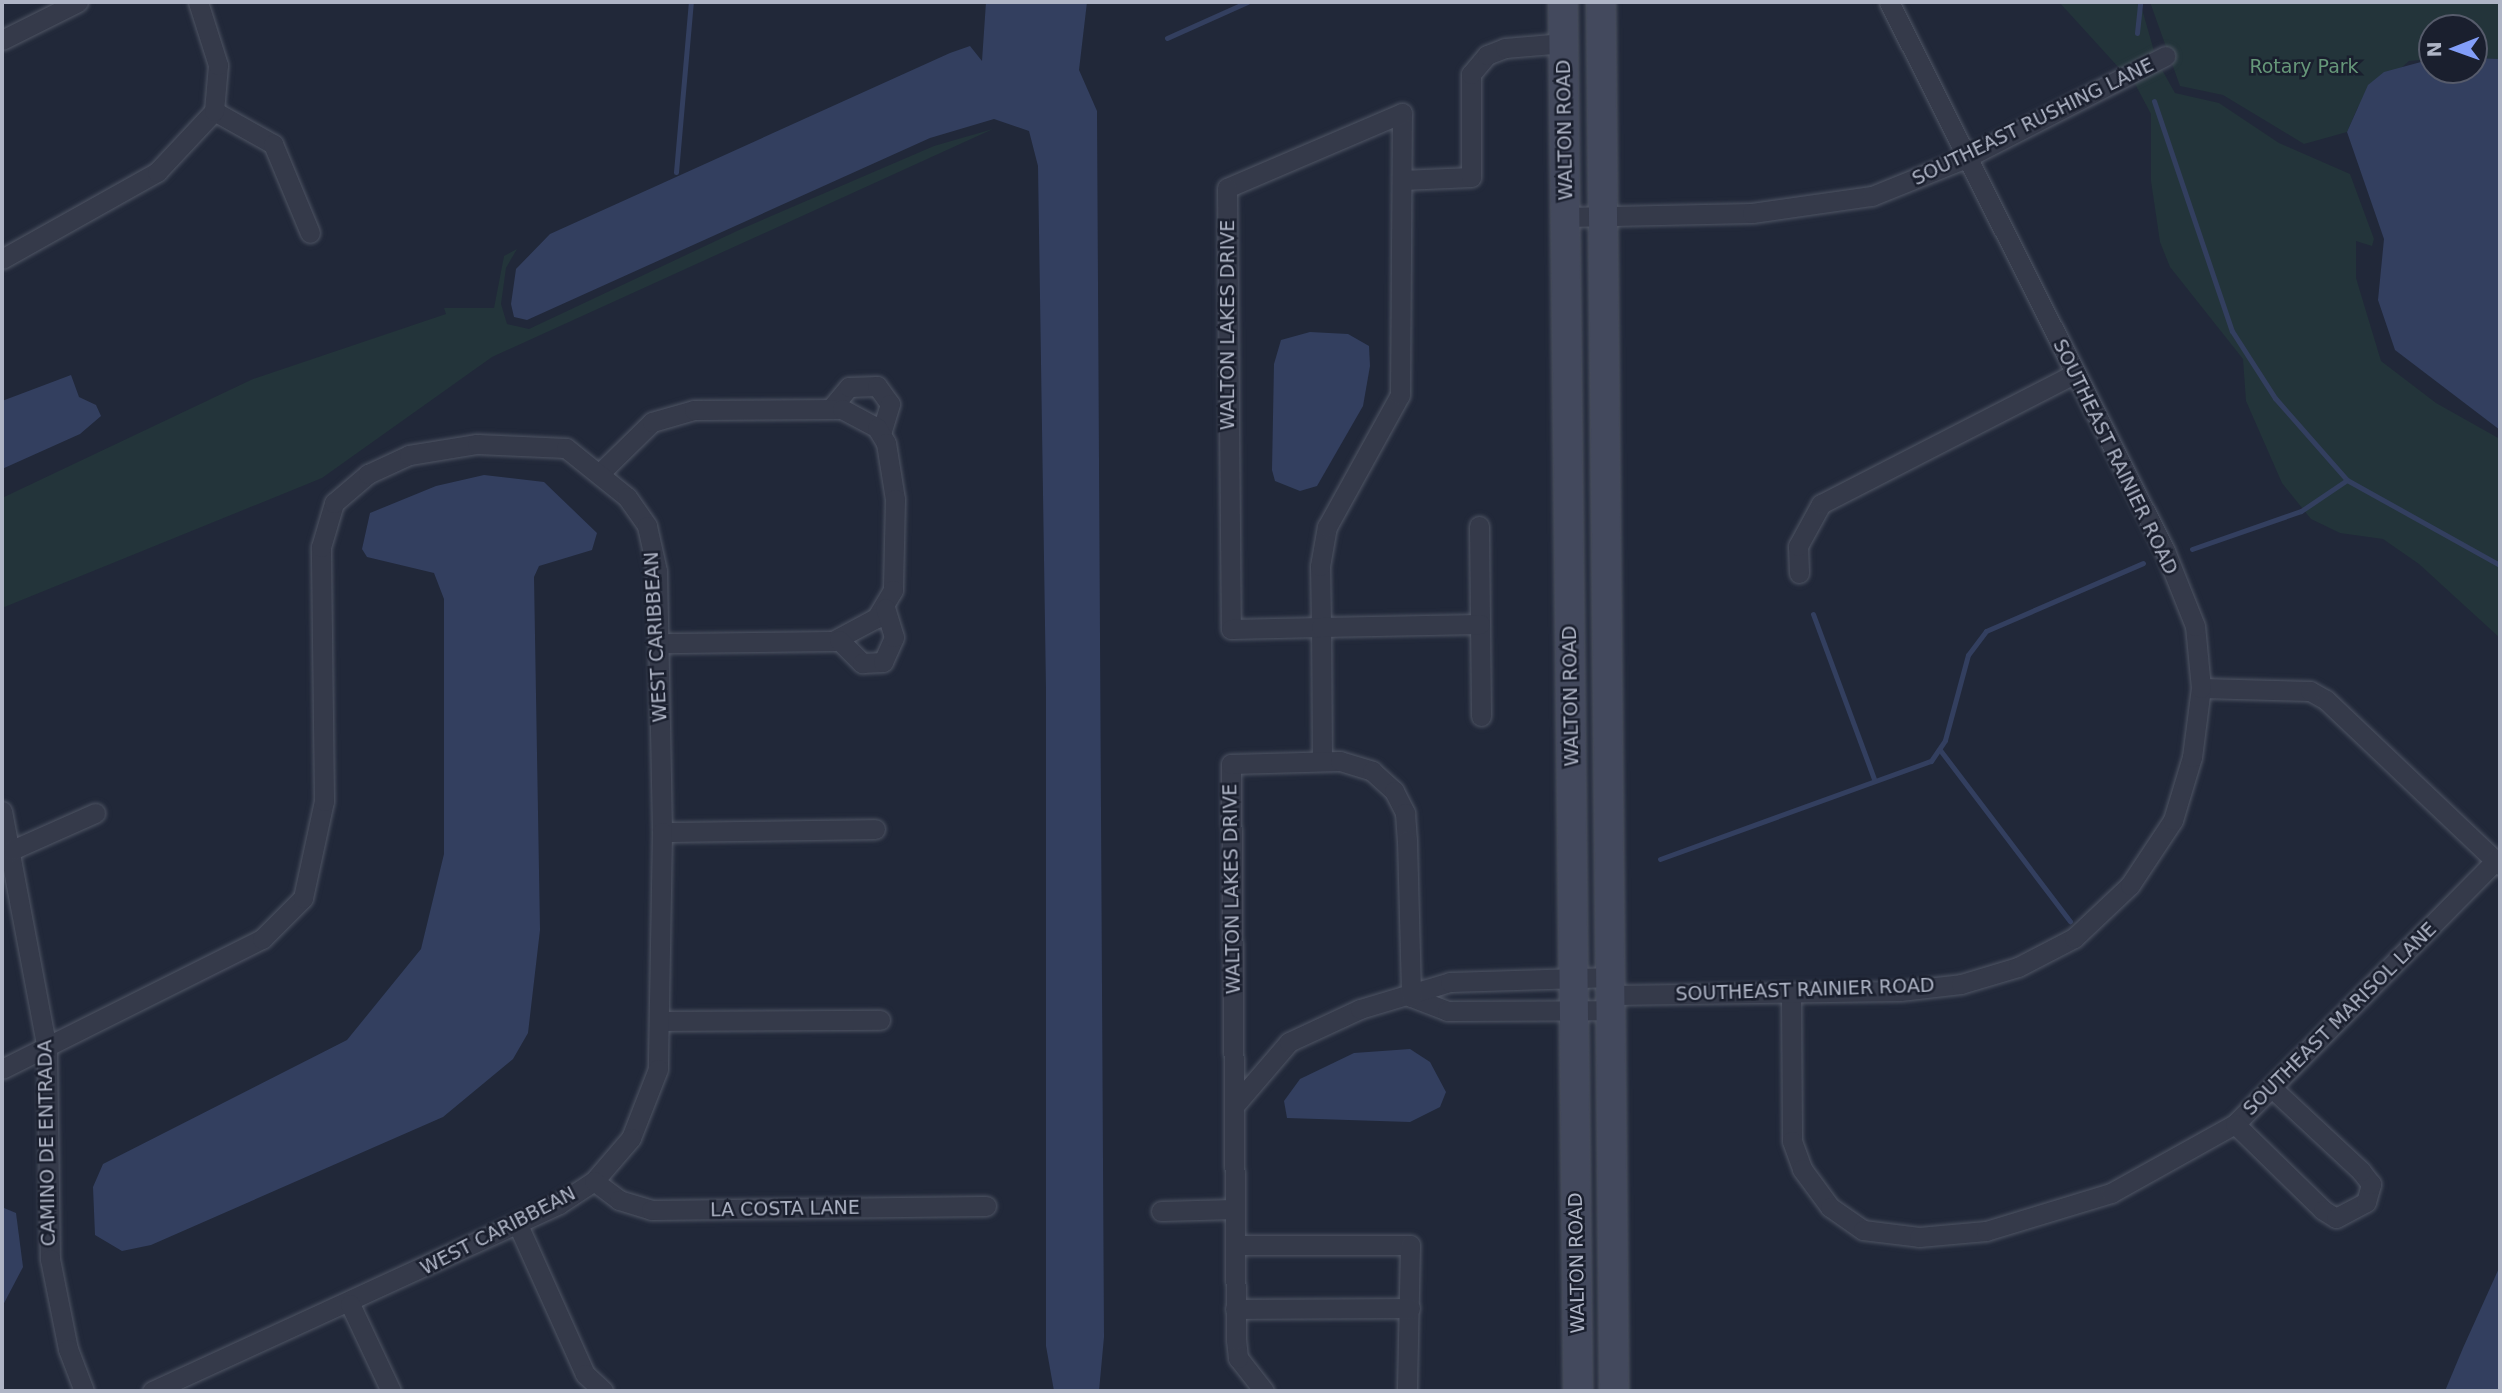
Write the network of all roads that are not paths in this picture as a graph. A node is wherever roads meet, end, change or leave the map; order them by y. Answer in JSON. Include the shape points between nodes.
{"nodes":[{"id":1,"x":78,"y":2,"type":"edge"},
{"id":2,"x":198,"y":2,"type":"edge"},
{"id":3,"x":1563,"y":2,"type":"edge"},
{"id":4,"x":1601,"y":2,"type":"edge"},
{"id":5,"x":1889,"y":2,"type":"edge"},
{"id":6,"x":2,"y":40,"type":"edge"},
{"id":7,"x":1564,"y":43,"type":"junction"},
{"id":8,"x":2165,"y":55,"type":"dead end"},
{"id":9,"x":214,"y":111,"type":"junction"},
{"id":10,"x":1966,"y":158,"type":"junction"},
{"id":11,"x":1402,"y":180,"type":"junction"},
{"id":12,"x":1603,"y":216,"type":"junction"},
{"id":13,"x":1566,"y":217,"type":"junction"},
{"id":14,"x":310,"y":233,"type":"dead end"},
{"id":15,"x":2,"y":259,"type":"edge"},
{"id":16,"x":2074,"y":374,"type":"junction"},
{"id":17,"x":832,"y":407,"type":"junction"},
{"id":18,"x":881,"y":433,"type":"junction"},
{"id":19,"x":602,"y":471,"type":"junction"},
{"id":20,"x":1479,"y":526,"type":"dead end"},
{"id":21,"x":1799,"y":573,"type":"dead end"},
{"id":22,"x":885,"y":608,"type":"junction"},
{"id":23,"x":1480,"y":624,"type":"junction"},
{"id":24,"x":1321,"y":627,"type":"junction"},
{"id":25,"x":839,"y":640,"type":"junction"},
{"id":26,"x":659,"y":643,"type":"junction"},
{"id":27,"x":2201,"y":688,"type":"junction"},
{"id":28,"x":1481,"y":716,"type":"dead end"},
{"id":29,"x":1322,"y":761,"type":"junction"},
{"id":30,"x":2,"y":811,"type":"edge"},
{"id":31,"x":95,"y":813,"type":"dead end"},
{"id":32,"x":875,"y":829,"type":"dead end"},
{"id":33,"x":662,"y":832,"type":"junction"},
{"id":34,"x":12,"y":850,"type":"junction"},
{"id":35,"x":2498,"y":862,"type":"edge"},
{"id":36,"x":1574,"y":978,"type":"junction"},
{"id":37,"x":1791,"y":993,"type":"junction"},
{"id":38,"x":1612,"y":994,"type":"junction"},
{"id":39,"x":1411,"y":997,"type":"junction"},
{"id":40,"x":1575,"y":1010,"type":"junction"},
{"id":41,"x":880,"y":1020,"type":"dead end"},
{"id":42,"x":661,"y":1021,"type":"junction"},
{"id":43,"x":47,"y":1049,"type":"junction"},
{"id":44,"x":2,"y":1069,"type":"edge"},
{"id":45,"x":2273,"y":1088,"type":"junction"},
{"id":46,"x":1234,"y":1106,"type":"junction"},
{"id":47,"x":2235,"y":1124,"type":"junction"},
{"id":48,"x":594,"y":1181,"type":"junction"},
{"id":49,"x":986,"y":1206,"type":"dead end"},
{"id":50,"x":1235,"y":1209,"type":"junction"},
{"id":51,"x":1161,"y":1211,"type":"dead end"},
{"id":52,"x":518,"y":1225,"type":"junction"},
{"id":53,"x":1235,"y":1245,"type":"junction"},
{"id":54,"x":350,"y":1304,"type":"junction"},
{"id":55,"x":1410,"y":1308,"type":"junction"},
{"id":56,"x":1236,"y":1310,"type":"junction"},
{"id":57,"x":85,"y":1391,"type":"edge"},
{"id":58,"x":152,"y":1391,"type":"edge"},
{"id":59,"x":391,"y":1391,"type":"edge"},
{"id":60,"x":603,"y":1391,"type":"edge"},
{"id":61,"x":1264,"y":1391,"type":"edge"},
{"id":62,"x":1407,"y":1391,"type":"edge"},
{"id":63,"x":1578,"y":1391,"type":"edge"},
{"id":64,"x":1614,"y":1391,"type":"edge"}],
"edges":[{"from":1,"to":6,"type":"street"},
{"from":2,"to":9,"type":"street","via":[[218,65]]},
{"from":3,"to":7,"type":"main road","name":"WALTON ROAD"},
{"from":4,"to":12,"type":"main road","name":"WALTON ROAD"},
{"from":5,"to":10,"type":"street","name":"SOUTHEAST RAINIER ROAD"},
{"from":7,"to":11,"type":"street","via":[[1505,48],[1487,55],[1471,74],[1471,177]]},
{"from":7,"to":13,"type":"main road","name":"WALTON ROAD"},
{"from":8,"to":10,"type":"street","name":"SOUTHEAST RUSHING LANE"},
{"from":9,"to":14,"type":"street","via":[[272,144]]},
{"from":9,"to":15,"type":"street","via":[[157,172]]},
{"from":10,"to":12,"type":"street","name":"SOUTHEAST RUSHING LANE","via":[[1913,182],[1834,203],[1725,215]]},
{"from":10,"to":16,"type":"street","name":"SOUTHEAST RAINIER ROAD"},
{"from":11,"to":24,"type":"street","name":"WALTON LAKES DRIVE","via":[[1400,395],[1327,527]]},
{"from":11,"to":24,"type":"street","name":"WALTON LAKES DRIVE","via":[[1402,113],[1227,188],[1231,629]]},
{"from":12,"to":13,"type":"street","name":"SOUTHEAST RUSHING LANE"},
{"from":12,"to":38,"type":"main road","name":"WALTON ROAD"},
{"from":13,"to":36,"type":"main road","name":"WALTON ROAD"},
{"from":16,"to":21,"type":"street","via":[[1821,504],[1798,546]]},
{"from":16,"to":27,"type":"street","name":"SOUTHEAST RAINIER ROAD","via":[[2165,551],[2194,626]]},
{"from":17,"to":18,"type":"street"},
{"from":17,"to":18,"type":"street","via":[[849,387],[877,386],[890,404]]},
{"from":17,"to":19,"type":"street","via":[[679,413],[637,432]]},
{"from":18,"to":22,"type":"street","via":[[893,464],[895,499],[893,590]]},
{"from":19,"to":26,"type":"street","name":"WEST CARIBBEAN","via":[[647,526],[657,571]]},
{"from":19,"to":43,"type":"street","name":"WEST CARIBBEAN","via":[[566,448],[477,444],[409,455],[368,474],[334,503],[321,547],[324,801],[303,898],[262,939]]},
{"from":20,"to":23,"type":"street"},
{"from":22,"to":25,"type":"street"},
{"from":22,"to":25,"type":"street","via":[[894,637],[883,662],[862,663]]},
{"from":23,"to":24,"type":"street","name":"WALTON LAKES DRIVE"},
{"from":23,"to":28,"type":"street"},
{"from":24,"to":29,"type":"street","name":"WALTON LAKES DRIVE"},
{"from":25,"to":26,"type":"street"},
{"from":26,"to":33,"type":"street","name":"WEST CARIBBEAN"},
{"from":27,"to":35,"type":"street","via":[[2310,691],[2326,700]]},
{"from":27,"to":37,"type":"street","name":"SOUTHEAST RAINIER ROAD","via":[[2192,757],[2173,820],[2130,885],[2074,938],[2018,967],[1961,984]]},
{"from":29,"to":39,"type":"street","name":"WALTON LAKES DRIVE","via":[[1372,771],[1405,813]]},
{"from":29,"to":46,"type":"street","name":"WALTON LAKES DRIVE","via":[[1231,764]]},
{"from":30,"to":34,"type":"street","name":"CAMINO DE ENTRADA"},
{"from":31,"to":34,"type":"street"},
{"from":32,"to":33,"type":"street"},
{"from":33,"to":42,"type":"street","name":"WEST CARIBBEAN"},
{"from":34,"to":43,"type":"street","name":"CAMINO DE ENTRADA"},
{"from":35,"to":45,"type":"street","name":"SOUTHEAST MARISOL LANE"},
{"from":36,"to":38,"type":"street"},
{"from":36,"to":39,"type":"street","via":[[1450,982]]},
{"from":36,"to":40,"type":"main road","name":"WALTON ROAD"},
{"from":37,"to":38,"type":"street","name":"SOUTHEAST RAINIER ROAD"},
{"from":37,"to":47,"type":"street","name":"SOUTHEAST MARISOL LANE","via":[[1792,1141],[1802,1169],[1830,1207],[1863,1230],[1919,1237],[2045,1216],[2111,1193]]},
{"from":38,"to":40,"type":"street"},
{"from":38,"to":64,"type":"main road","name":"WALTON ROAD"},
{"from":39,"to":40,"type":"street","via":[[1447,1011]]},
{"from":39,"to":46,"type":"street","via":[[1360,1009],[1289,1042]]},
{"from":40,"to":63,"type":"main road","name":"WALTON ROAD"},
{"from":41,"to":42,"type":"street"},
{"from":42,"to":48,"type":"street","name":"WEST CARIBBEAN","via":[[658,1069],[645,1108],[631,1138]]},
{"from":43,"to":44,"type":"street","name":"WEST CARIBBEAN"},
{"from":43,"to":57,"type":"street","name":"CAMINO DE ENTRADA","via":[[50,1259],[68,1349]]},
{"from":45,"to":47,"type":"street","name":"SOUTHEAST MARISOL LANE"},
{"from":45,"to":47,"type":"street","via":[[2361,1171],[2371,1184],[2366,1202],[2336,1218]]},
{"from":46,"to":50,"type":"street","name":"WALTON LAKES DRIVE"},
{"from":48,"to":49,"type":"street","name":"LA COSTA LANE","via":[[619,1200],[651,1210]]},
{"from":48,"to":52,"type":"street","name":"WEST CARIBBEAN"},
{"from":50,"to":51,"type":"street"},
{"from":50,"to":53,"type":"street","name":"WALTON LAKES DRIVE"},
{"from":52,"to":54,"type":"street","name":"WEST CARIBBEAN"},
{"from":52,"to":60,"type":"street","via":[[585,1374]]},
{"from":53,"to":55,"type":"street","via":[[1410,1245]]},
{"from":53,"to":56,"type":"street","name":"WALTON LAKES DRIVE"},
{"from":54,"to":58,"type":"street","name":"WEST CARIBBEAN"},
{"from":54,"to":59,"type":"street"},
{"from":55,"to":56,"type":"street"},
{"from":55,"to":62,"type":"street"},
{"from":56,"to":61,"type":"street","name":"WALTON LAKES DRIVE","via":[[1238,1357]]}]}
